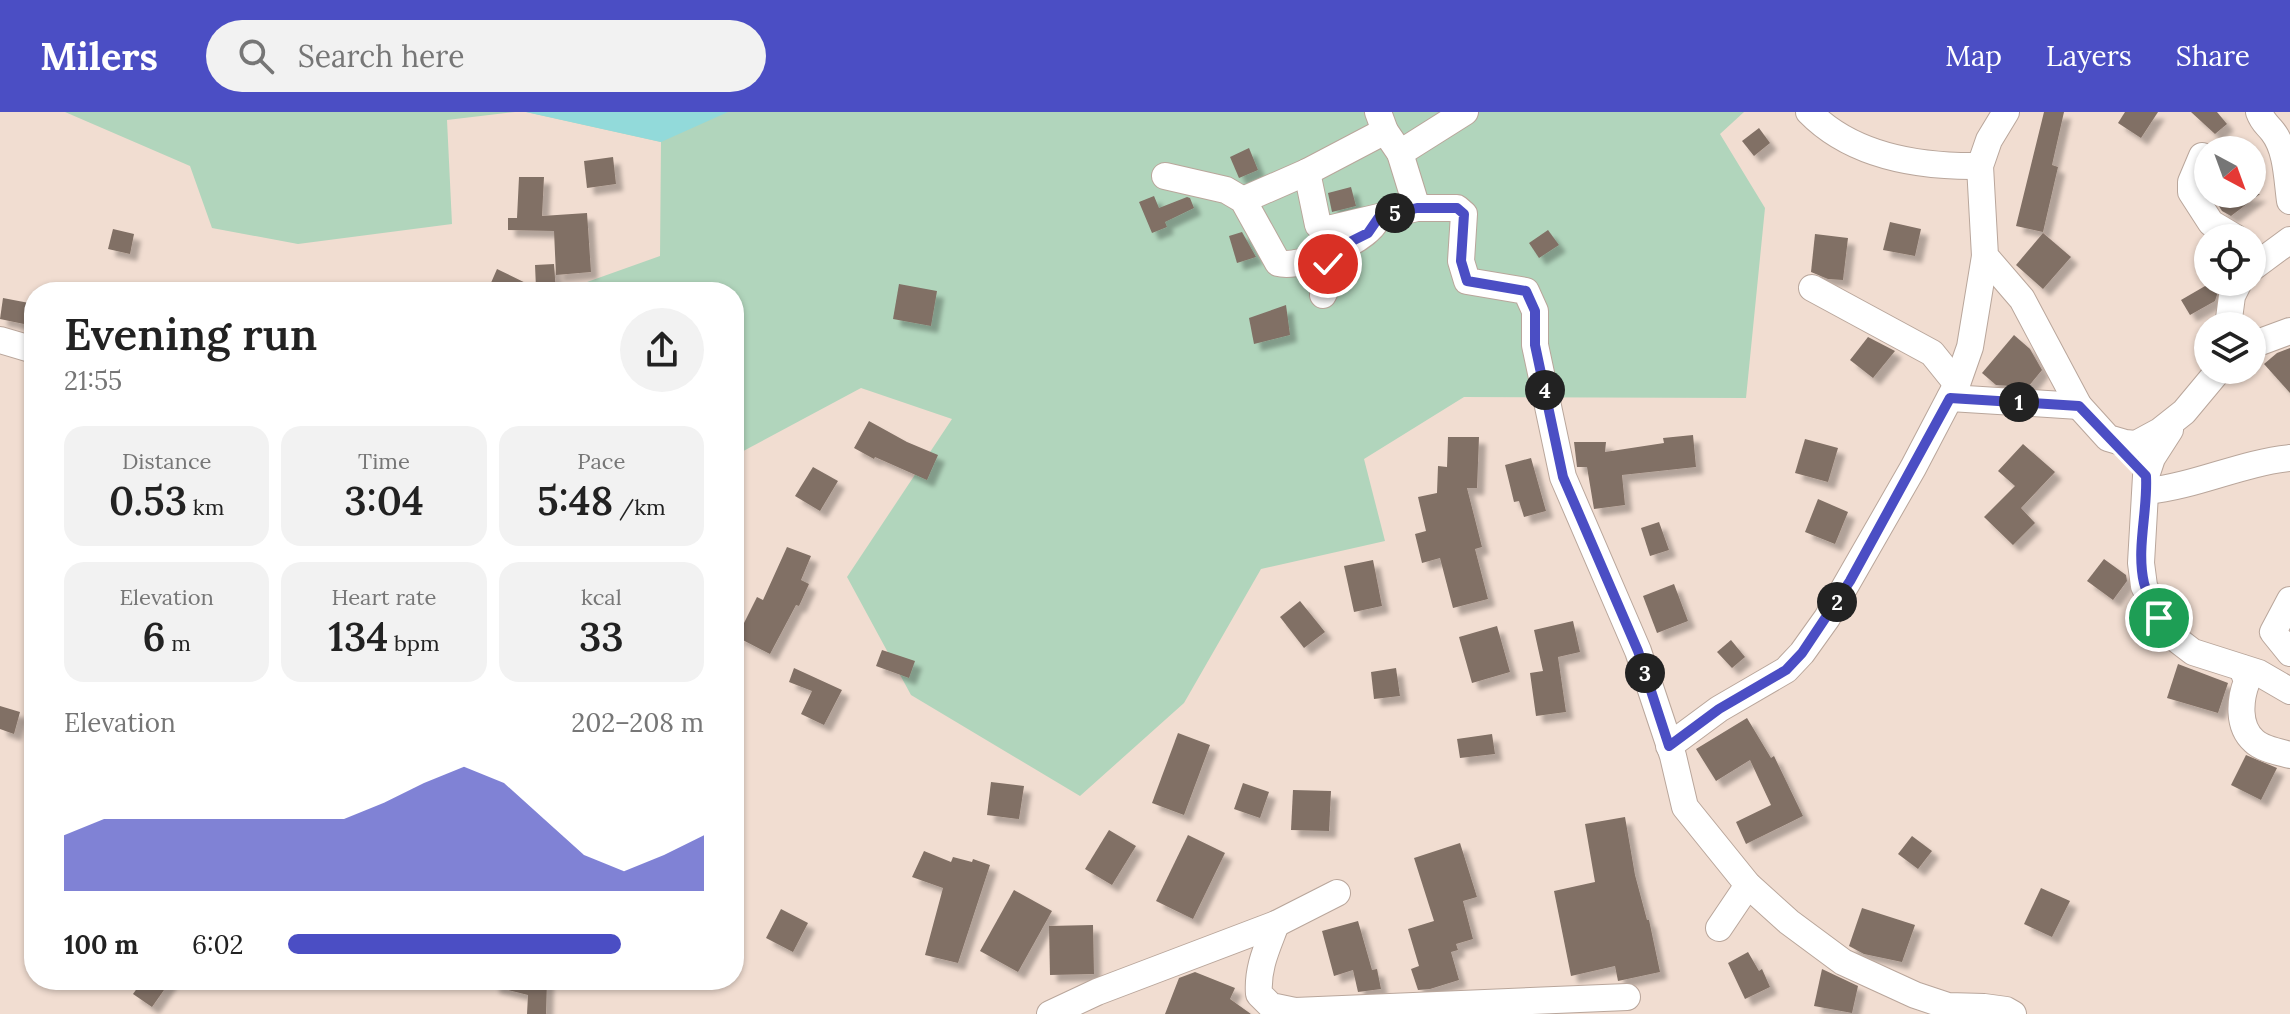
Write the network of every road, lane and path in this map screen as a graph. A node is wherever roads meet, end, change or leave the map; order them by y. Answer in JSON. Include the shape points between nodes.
{"nodes":[{"id":1,"x":1465,"y":112,"type":"edge"},
{"id":2,"x":1809,"y":112,"type":"edge"},
{"id":3,"x":2006,"y":112,"type":"edge"},
{"id":4,"x":2259,"y":112,"type":"edge"},
{"id":5,"x":1388,"y":132,"type":"edge"},
{"id":6,"x":1980,"y":166,"type":"junction"},
{"id":7,"x":1307,"y":172,"type":"junction"},
{"id":8,"x":2194,"y":175,"type":"edge"},
{"id":9,"x":1165,"y":176,"type":"dead end"},
{"id":10,"x":2194,"y":197,"type":"edge"},
{"id":11,"x":1243,"y":200,"type":"junction"},
{"id":12,"x":2290,"y":201,"type":"edge"},
{"id":13,"x":1417,"y":208,"type":"junction"},
{"id":14,"x":1379,"y":217,"type":"junction"},
{"id":15,"x":2290,"y":240,"type":"edge"},
{"id":16,"x":1328,"y":253,"type":"junction"},
{"id":17,"x":1985,"y":256,"type":"junction"},
{"id":18,"x":2266,"y":257,"type":"edge"},
{"id":19,"x":1812,"y":288,"type":"dead end"},
{"id":20,"x":1323,"y":295,"type":"dead end"},
{"id":21,"x":2290,"y":331,"type":"edge"},
{"id":22,"x":0,"y":340,"type":"edge"},
{"id":23,"x":2266,"y":340,"type":"edge"},
{"id":24,"x":24,"y":347,"type":"edge"},
{"id":25,"x":2207,"y":384,"type":"edge"},
{"id":26,"x":1954,"y":391,"type":"junction"},
{"id":27,"x":2079,"y":406,"type":"junction"},
{"id":28,"x":2184,"y":412,"type":"junction"},
{"id":29,"x":2108,"y":438,"type":"junction"},
{"id":30,"x":2290,"y":458,"type":"edge"},
{"id":31,"x":2146,"y":483,"type":"junction"},
{"id":32,"x":2290,"y":600,"type":"edge"},
{"id":33,"x":2290,"y":653,"type":"edge"},
{"id":34,"x":2242,"y":668,"type":"junction"},
{"id":35,"x":2286,"y":680,"type":"edge"},
{"id":36,"x":1669,"y":746,"type":"junction"},
{"id":37,"x":2290,"y":755,"type":"edge"},
{"id":38,"x":1748,"y":885,"type":"junction"},
{"id":39,"x":1337,"y":893,"type":"dead end"},
{"id":40,"x":1276,"y":924,"type":"junction"},
{"id":41,"x":1719,"y":928,"type":"dead end"},
{"id":42,"x":1627,"y":997,"type":"dead end"},
{"id":43,"x":1050,"y":1014,"type":"edge"},
{"id":44,"x":2013,"y":1014,"type":"edge"}],
"edges":[{"from":1,"to":5,"type":"street"},
{"from":2,"to":6,"type":"street","via":[[1868,151],[1942,166]]},
{"from":3,"to":6,"type":"street"},
{"from":4,"to":12,"type":"street","via":[[2284,157]]},
{"from":5,"to":7,"type":"street"},
{"from":5,"to":13,"type":"street"},
{"from":6,"to":17,"type":"street"},
{"from":7,"to":11,"type":"street"},
{"from":7,"to":14,"type":"street","via":[[1318,225],[1324,230]]},
{"from":8,"to":10,"type":"street"},
{"from":9,"to":11,"type":"street","via":[[1226,190]]},
{"from":11,"to":16,"type":"street","via":[[1278,263],[1289,266]]},
{"from":13,"to":14,"type":"street"},
{"from":13,"to":36,"type":"street","via":[[1457,208],[1464,214],[1461,261],[1467,281],[1526,291],[1531,299],[1535,345],[1563,477],[1638,651]]},
{"from":14,"to":16,"type":"street","via":[[1368,233]]},
{"from":15,"to":18,"type":"street"},
{"from":16,"to":20,"type":"street","via":[[1334,273]]},
{"from":17,"to":26,"type":"street","via":[[1970,347]]},
{"from":17,"to":27,"type":"street","via":[[2022,299]]},
{"from":19,"to":26,"type":"street","via":[[1932,353]]},
{"from":21,"to":23,"type":"street"},
{"from":22,"to":24,"type":"street"},
{"from":25,"to":28,"type":"street"},
{"from":26,"to":27,"type":"street"},
{"from":26,"to":36,"type":"street","via":[[1850,581],[1802,653],[1786,670]]},
{"from":27,"to":29,"type":"street"},
{"from":28,"to":29,"type":"street","via":[[2136,444]]},
{"from":28,"to":31,"type":"street","via":[[2164,438]]},
{"from":29,"to":31,"type":"street"},
{"from":30,"to":31,"type":"street","via":[[2168,489]]},
{"from":31,"to":34,"type":"street","via":[[2141,563],[2144,586],[2159,618],[2193,652]]},
{"from":32,"to":33,"type":"street","via":[[2273,632]]},
{"from":34,"to":35,"type":"street"},
{"from":34,"to":37,"type":"street","via":[[2247,681],[2241,697],[2243,727],[2254,742]]},
{"from":36,"to":38,"type":"street","via":[[1685,807]]},
{"from":38,"to":41,"type":"street"},
{"from":38,"to":44,"type":"street","via":[[1843,962],[1948,1006]]},
{"from":39,"to":40,"type":"street"},
{"from":40,"to":42,"type":"street","via":[[1259,968],[1259,994],[1283,1009]]},
{"from":40,"to":43,"type":"street"}]}
